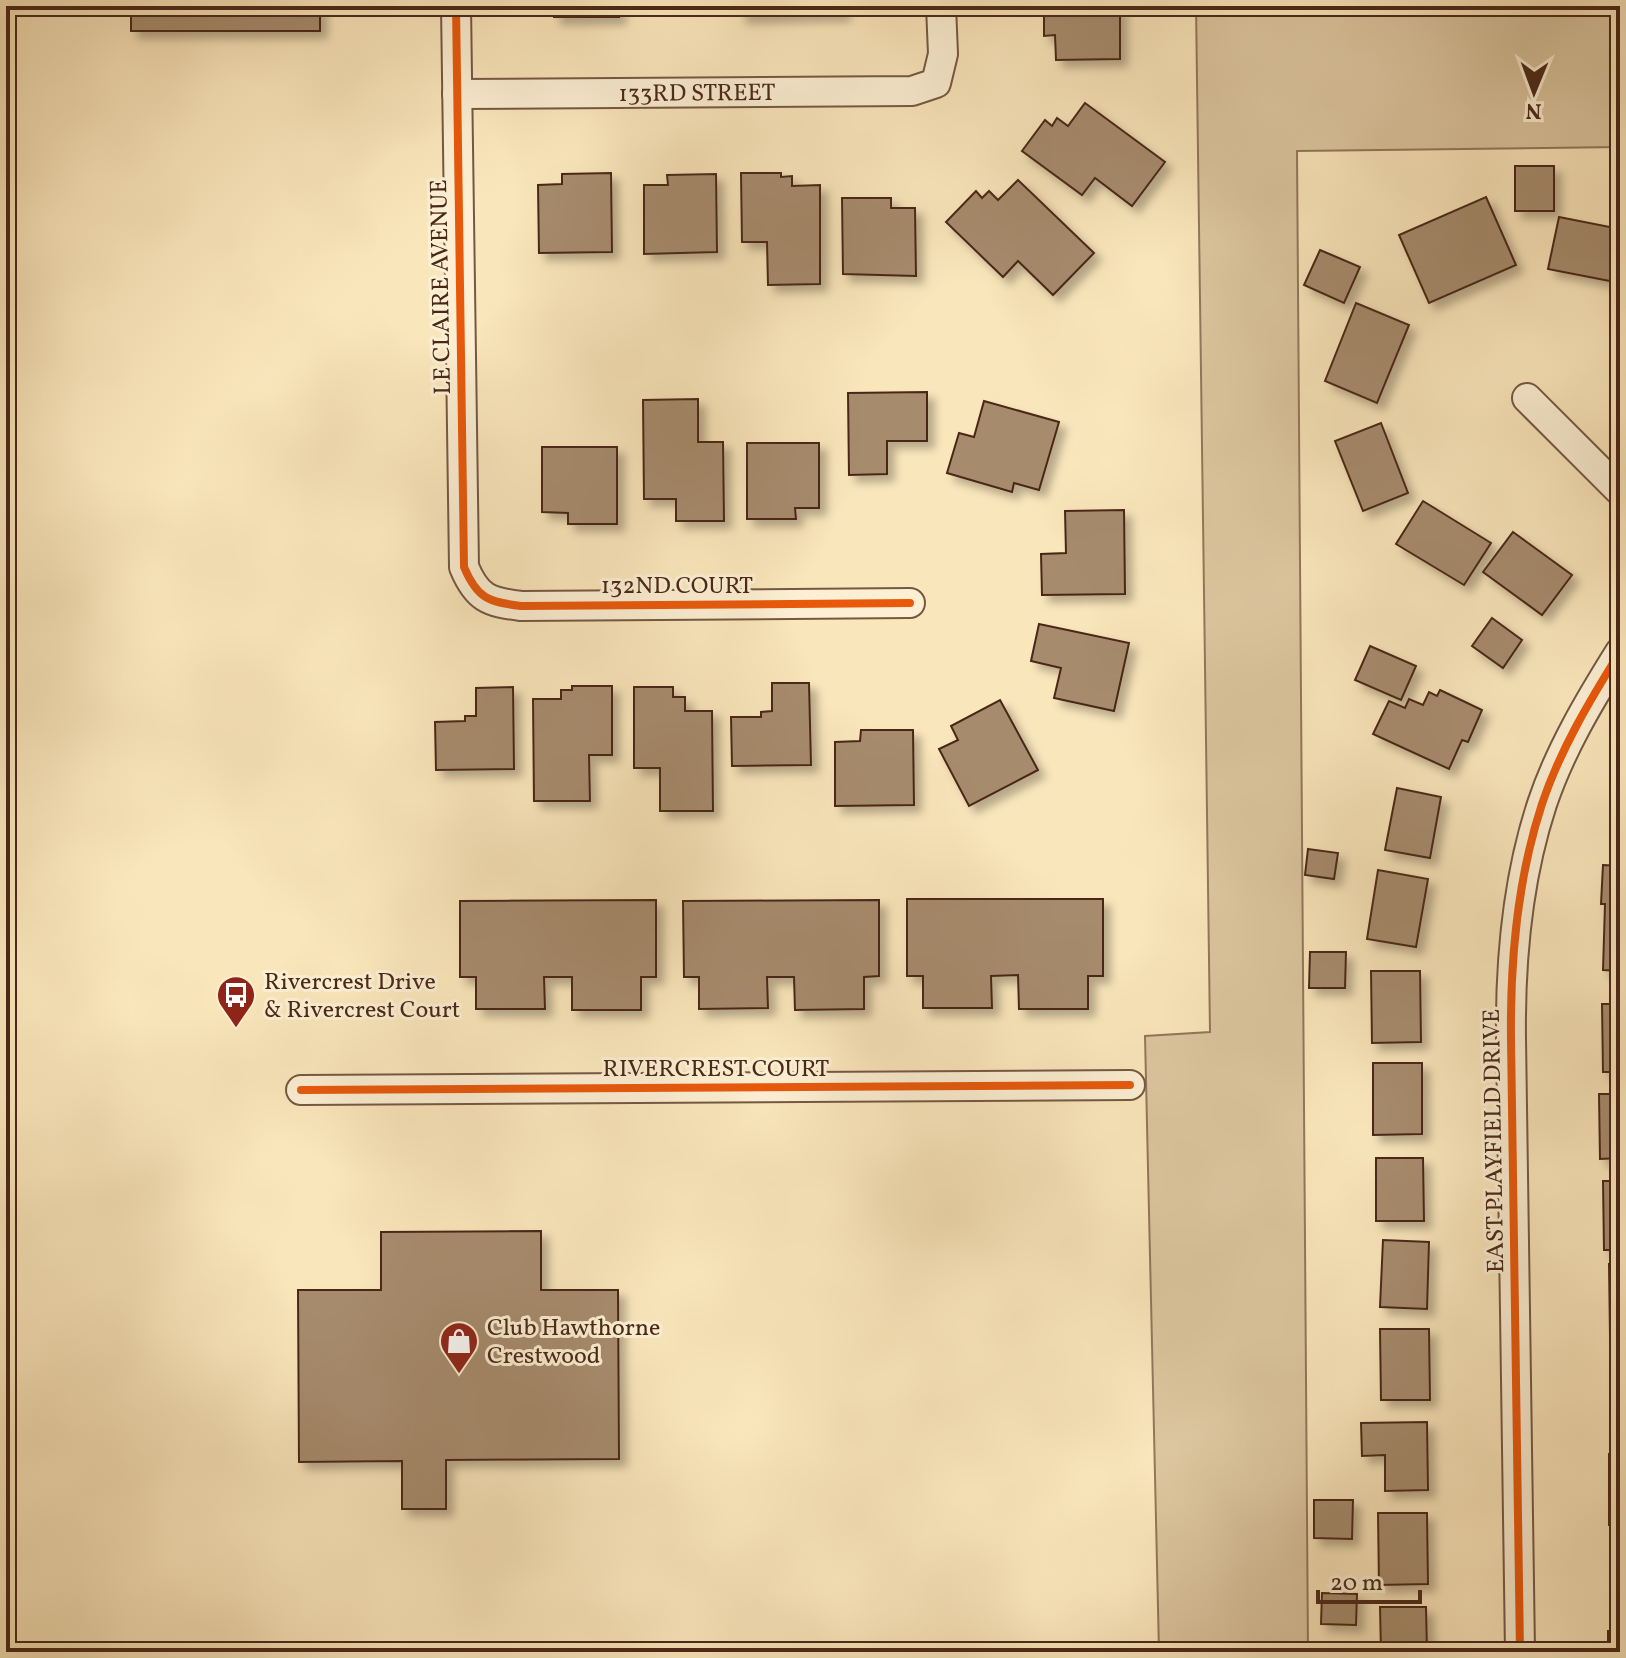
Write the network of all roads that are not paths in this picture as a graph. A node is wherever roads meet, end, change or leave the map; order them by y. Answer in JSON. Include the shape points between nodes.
{"nodes":[{"id":1,"x":456,"y":6,"type":"edge"},
{"id":2,"x":941,"y":6,"type":"edge"},
{"id":3,"x":457,"y":94,"type":"junction"},
{"id":4,"x":1527,"y":398,"type":"dead end"},
{"id":5,"x":1620,"y":491,"type":"edge"},
{"id":6,"x":464,"y":567,"type":"joint"},
{"id":7,"x":910,"y":603,"type":"dead end"},
{"id":8,"x":1620,"y":652,"type":"edge"},
{"id":9,"x":1130,"y":1085,"type":"dead end"},
{"id":10,"x":301,"y":1090,"type":"dead end"},
{"id":11,"x":1520,"y":1652,"type":"edge"}],
"edges":[{"from":1,"to":3,"type":"street","name":"LE CLAIRE AVENUE"},
{"from":2,"to":3,"type":"street","name":"133RD STREET","via":[[943,54],[936,83],[912,91]]},
{"from":3,"to":6,"type":"street","name":"LE CLAIRE AVENUE"},
{"from":4,"to":5,"type":"street"},
{"from":6,"to":7,"type":"street","name":"132ND COURT","via":[[474,589],[496,603],[521,606]]},
{"from":8,"to":11,"type":"street","name":"EAST PLAYFIELD DRIVE","via":[[1569,742],[1542,804],[1514,941],[1510,986]]},
{"from":9,"to":10,"type":"street","name":"RIVERCREST COURT"}]}
